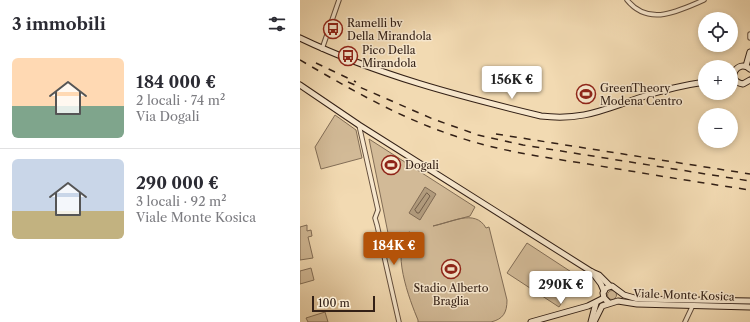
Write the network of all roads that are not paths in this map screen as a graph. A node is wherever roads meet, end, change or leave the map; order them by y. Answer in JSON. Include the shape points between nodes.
{"nodes":[{"id":1,"x":339,"y":0,"type":"edge"},
{"id":2,"x":628,"y":0,"type":"edge"},
{"id":3,"x":704,"y":0,"type":"edge"},
{"id":4,"x":750,"y":34,"type":"edge"},
{"id":5,"x":300,"y":38,"type":"edge"},
{"id":6,"x":750,"y":38,"type":"edge"},
{"id":7,"x":322,"y":49,"type":"junction"},
{"id":8,"x":750,"y":52,"type":"edge"},
{"id":9,"x":748,"y":68,"type":"edge"},
{"id":10,"x":750,"y":80,"type":"edge"},
{"id":11,"x":738,"y":82,"type":"edge"},
{"id":12,"x":698,"y":84,"type":"edge"},
{"id":13,"x":300,"y":85,"type":"edge"},
{"id":14,"x":358,"y":125,"type":"junction"},
{"id":15,"x":592,"y":272,"type":"junction"},
{"id":16,"x":610,"y":286,"type":"junction"},
{"id":17,"x":619,"y":290,"type":"junction"},
{"id":18,"x":604,"y":291,"type":"junction"},
{"id":19,"x":604,"y":298,"type":"junction"},
{"id":20,"x":618,"y":301,"type":"junction"},
{"id":21,"x":750,"y":301,"type":"edge"},
{"id":22,"x":596,"y":303,"type":"junction"},
{"id":23,"x":609,"y":303,"type":"junction"},
{"id":24,"x":693,"y":305,"type":"junction"},
{"id":25,"x":750,"y":307,"type":"edge"},
{"id":26,"x":399,"y":322,"type":"edge"},
{"id":27,"x":531,"y":322,"type":"edge"},
{"id":28,"x":593,"y":322,"type":"edge"},
{"id":29,"x":685,"y":322,"type":"edge"}],
"edges":[{"from":1,"to":7,"type":"street"},
{"from":2,"to":3,"type":"street","via":[[641,12],[656,15],[674,12]]},
{"from":4,"to":6,"type":"street"},
{"from":5,"to":7,"type":"street"},
{"from":7,"to":12,"type":"street","via":[[427,88],[556,118],[582,117],[654,93]]},
{"from":8,"to":9,"type":"street"},
{"from":10,"to":11,"type":"street","via":[[741,84]]},
{"from":13,"to":14,"type":"street","name":"Viale Monte Kosica"},
{"from":14,"to":15,"type":"street","name":"Viale Monte Kosica"},
{"from":14,"to":26,"type":"street","via":[[378,210],[375,218]]},
{"from":15,"to":16,"type":"street","name":"Viale Monte Kosica"},
{"from":15,"to":18,"type":"street"},
{"from":16,"to":17,"type":"street","name":"Viale Monte Kosica","via":[[615,286]]},
{"from":16,"to":18,"type":"street"},
{"from":17,"to":20,"type":"street","name":"Viale Monte Kosica"},
{"from":17,"to":21,"type":"street","name":"Viale Monte Kosica","via":[[624,295],[638,299]]},
{"from":18,"to":19,"type":"street"},
{"from":19,"to":22,"type":"street"},
{"from":19,"to":23,"type":"street"},
{"from":20,"to":23,"type":"street","name":"Viale Monte Kosica"},
{"from":20,"to":24,"type":"street","name":"Viale Monte Kosica"},
{"from":22,"to":27,"type":"street"},
{"from":22,"to":28,"type":"street"},
{"from":23,"to":28,"type":"street","via":[[600,309]]},
{"from":24,"to":25,"type":"street","name":"Viale Monte Kosica"},
{"from":24,"to":29,"type":"street"}]}
